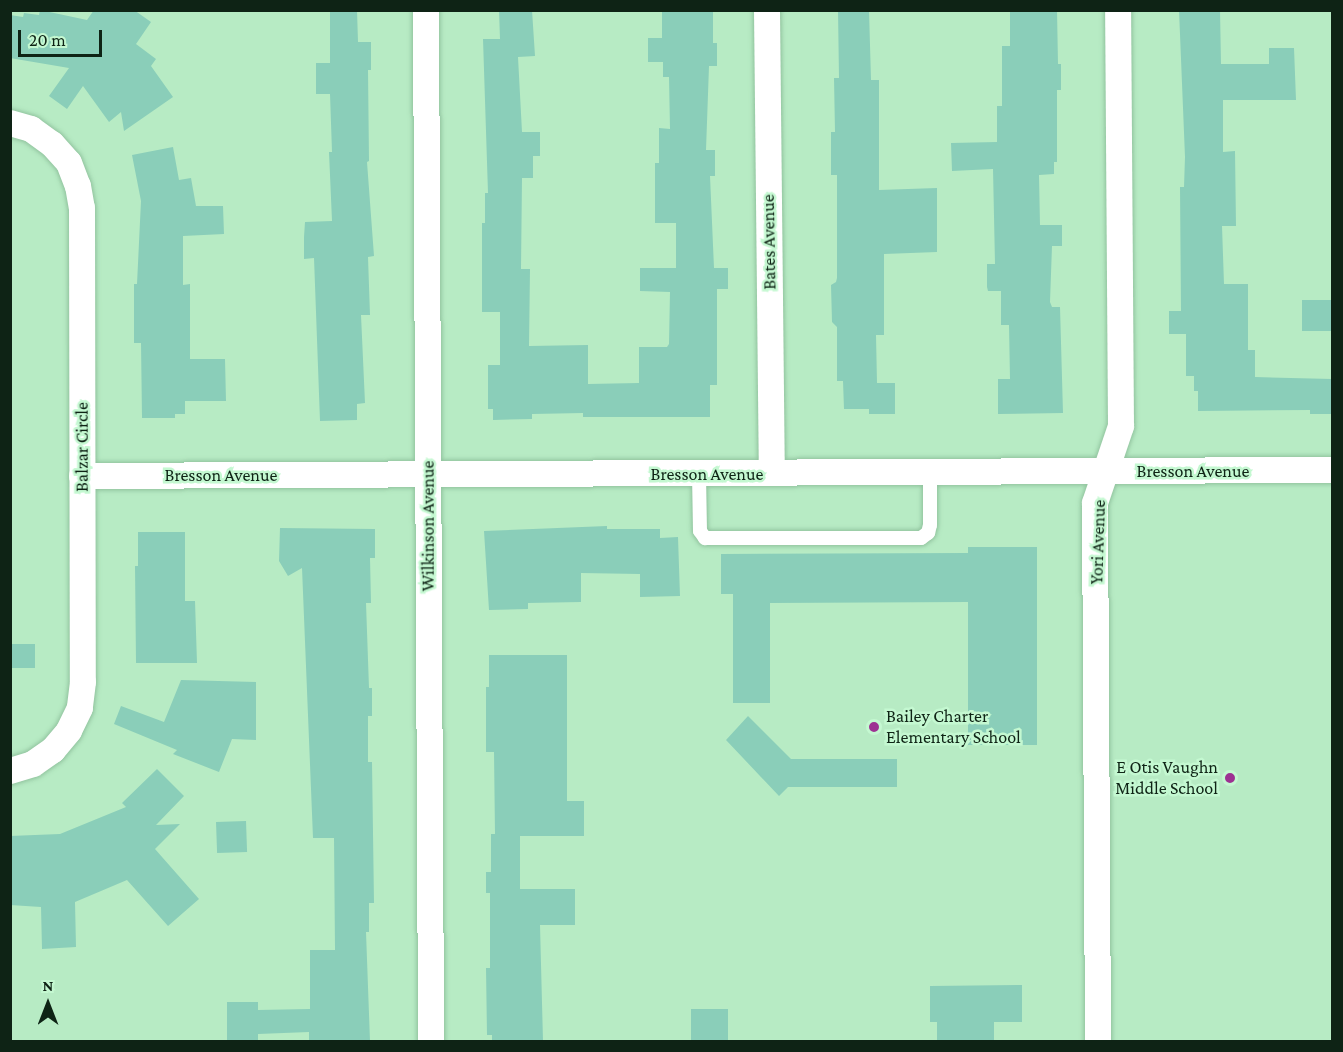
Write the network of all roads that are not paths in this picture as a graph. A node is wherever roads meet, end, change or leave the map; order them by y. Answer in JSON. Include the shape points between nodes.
{"nodes":[{"id":1,"x":426,"y":10,"type":"edge"},
{"id":2,"x":767,"y":10,"type":"edge"},
{"id":3,"x":1118,"y":10,"type":"edge"},
{"id":4,"x":10,"y":123,"type":"edge"},
{"id":5,"x":1332,"y":470,"type":"edge"},
{"id":6,"x":1106,"y":471,"type":"junction"},
{"id":7,"x":930,"y":472,"type":"junction"},
{"id":8,"x":772,"y":473,"type":"junction"},
{"id":9,"x":427,"y":474,"type":"junction"},
{"id":10,"x":699,"y":474,"type":"junction"},
{"id":11,"x":82,"y":476,"type":"junction"},
{"id":12,"x":10,"y":771,"type":"edge"},
{"id":13,"x":431,"y":1041,"type":"edge"},
{"id":14,"x":1098,"y":1041,"type":"edge"}],
"edges":[{"from":1,"to":9,"type":"street","name":"Wilkinson Avenue"},
{"from":2,"to":8,"type":"street","name":"Bates Avenue"},
{"from":3,"to":6,"type":"street","name":"Yori Avenue","via":[[1121,426]]},
{"from":4,"to":11,"type":"street","name":"Balzar Circle","via":[[31,129],[52,144],[69,163],[78,186]]},
{"from":5,"to":6,"type":"street","name":"Bresson Avenue"},
{"from":6,"to":7,"type":"street","name":"Bresson Avenue"},
{"from":6,"to":14,"type":"street","name":"Yori Avenue","via":[[1095,503]]},
{"from":7,"to":8,"type":"street","name":"Bresson Avenue"},
{"from":7,"to":10,"type":"lane","via":[[930,525],[921,538],[705,538],[700,531]]},
{"from":8,"to":10,"type":"street","name":"Bresson Avenue"},
{"from":9,"to":10,"type":"street","name":"Bresson Avenue"},
{"from":9,"to":11,"type":"street","name":"Bresson Avenue"},
{"from":9,"to":13,"type":"street","name":"Wilkinson Avenue"},
{"from":11,"to":12,"type":"street","name":"Balzar Circle","via":[[80,708],[69,731],[53,750],[33,764]]}]}
